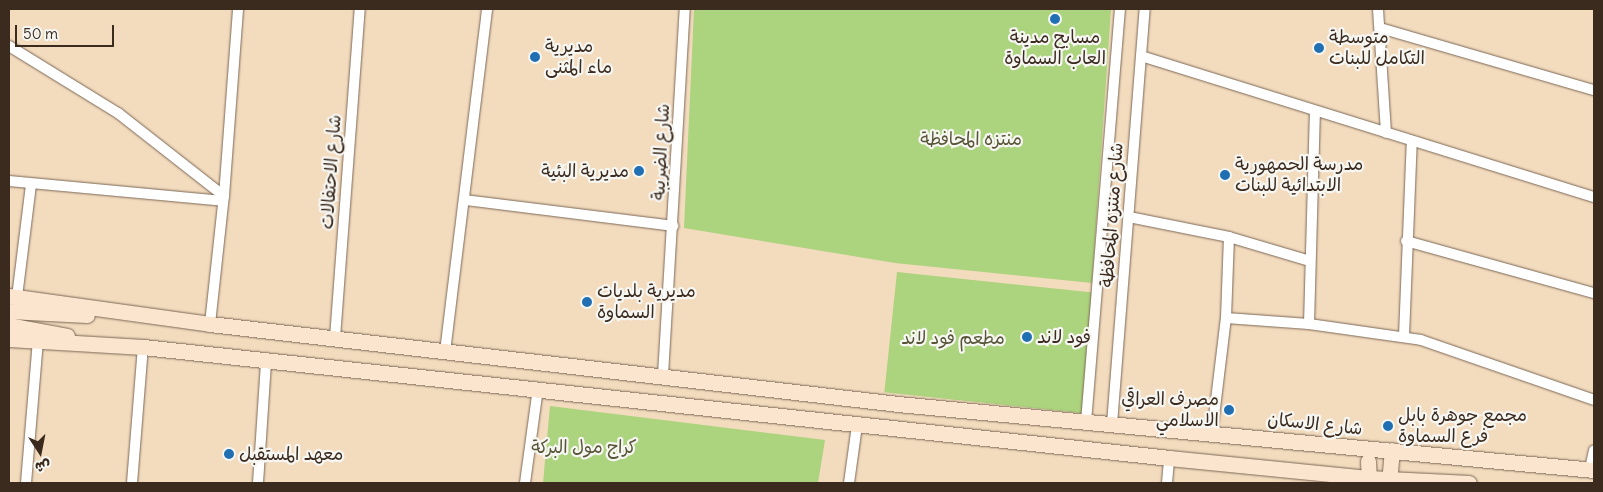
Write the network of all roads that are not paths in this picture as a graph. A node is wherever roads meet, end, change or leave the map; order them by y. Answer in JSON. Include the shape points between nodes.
{"nodes":[{"id":1,"x":238,"y":9,"type":"edge"},
{"id":2,"x":360,"y":9,"type":"edge"},
{"id":3,"x":487,"y":9,"type":"edge"},
{"id":4,"x":685,"y":9,"type":"edge"},
{"id":5,"x":1120,"y":9,"type":"edge"},
{"id":6,"x":1145,"y":9,"type":"edge"},
{"id":7,"x":1378,"y":9,"type":"edge"},
{"id":8,"x":1380,"y":28,"type":"junction"},
{"id":9,"x":9,"y":49,"type":"edge"},
{"id":10,"x":1141,"y":56,"type":"junction"},
{"id":11,"x":1594,"y":90,"type":"edge"},
{"id":12,"x":1315,"y":111,"type":"junction"},
{"id":13,"x":1386,"y":133,"type":"junction"},
{"id":14,"x":1412,"y":141,"type":"junction"},
{"id":15,"x":9,"y":181,"type":"edge"},
{"id":16,"x":31,"y":184,"type":"junction"},
{"id":17,"x":1594,"y":197,"type":"edge"},
{"id":18,"x":224,"y":199,"type":"junction"},
{"id":19,"x":465,"y":200,"type":"junction"},
{"id":20,"x":1129,"y":217,"type":"junction"},
{"id":21,"x":674,"y":226,"type":"junction"},
{"id":22,"x":1229,"y":237,"type":"junction"},
{"id":23,"x":1406,"y":241,"type":"junction"},
{"id":24,"x":1310,"y":261,"type":"junction"},
{"id":25,"x":1594,"y":293,"type":"edge"},
{"id":26,"x":13,"y":296,"type":"edge"},
{"id":27,"x":133,"y":314,"type":"junction"},
{"id":28,"x":15,"y":318,"type":"edge"},
{"id":29,"x":1226,"y":318,"type":"junction"},
{"id":30,"x":210,"y":324,"type":"junction"},
{"id":31,"x":1309,"y":324,"type":"junction"},
{"id":32,"x":1404,"y":336,"type":"junction"},
{"id":33,"x":335,"y":338,"type":"junction"},
{"id":34,"x":9,"y":339,"type":"edge"},
{"id":35,"x":38,"y":341,"type":"junction"},
{"id":36,"x":113,"y":344,"type":"junction"},
{"id":37,"x":143,"y":347,"type":"junction"},
{"id":38,"x":446,"y":352,"type":"junction"},
{"id":39,"x":266,"y":362,"type":"junction"},
{"id":40,"x":662,"y":375,"type":"junction"},
{"id":41,"x":538,"y":388,"type":"junction"},
{"id":42,"x":1594,"y":400,"type":"edge"},
{"id":43,"x":1086,"y":422,"type":"junction"},
{"id":44,"x":1112,"y":424,"type":"junction"},
{"id":45,"x":857,"y":425,"type":"junction"},
{"id":46,"x":1212,"y":433,"type":"junction"},
{"id":47,"x":1392,"y":450,"type":"junction"},
{"id":48,"x":1594,"y":450,"type":"edge"},
{"id":49,"x":1169,"y":458,"type":"junction"},
{"id":50,"x":1368,"y":460,"type":"dead end"},
{"id":51,"x":1592,"y":469,"type":"edge"},
{"id":52,"x":1284,"y":470,"type":"junction"},
{"id":53,"x":1368,"y":481,"type":"edge"},
{"id":54,"x":1389,"y":481,"type":"edge"},
{"id":55,"x":1445,"y":482,"type":"edge"},
{"id":56,"x":26,"y":483,"type":"edge"},
{"id":57,"x":132,"y":483,"type":"edge"},
{"id":58,"x":258,"y":483,"type":"edge"},
{"id":59,"x":525,"y":483,"type":"edge"},
{"id":60,"x":849,"y":483,"type":"edge"},
{"id":61,"x":1167,"y":483,"type":"edge"},
{"id":62,"x":1337,"y":483,"type":"edge"},
{"id":63,"x":1469,"y":483,"type":"edge"}],
"edges":[{"from":1,"to":18,"type":"street"},
{"from":2,"to":33,"type":"street","name":"شارع الاحتفالات"},
{"from":3,"to":19,"type":"street"},
{"from":4,"to":21,"type":"street","name":"شارع الضريبة"},
{"from":5,"to":43,"type":"street","name":"شارع منتزه المحافظة"},
{"from":6,"to":10,"type":"street","name":"شارع منتزه المحافظة"},
{"from":7,"to":8,"type":"street"},
{"from":8,"to":11,"type":"street"},
{"from":8,"to":13,"type":"street"},
{"from":9,"to":18,"type":"street","via":[[118,113]]},
{"from":10,"to":12,"type":"street"},
{"from":10,"to":20,"type":"street","name":"شارع منتزه المحافظة"},
{"from":12,"to":13,"type":"street"},
{"from":12,"to":24,"type":"street"},
{"from":13,"to":14,"type":"street"},
{"from":14,"to":17,"type":"street"},
{"from":14,"to":23,"type":"street"},
{"from":15,"to":16,"type":"street"},
{"from":16,"to":18,"type":"street"},
{"from":16,"to":26,"type":"street"},
{"from":18,"to":30,"type":"street"},
{"from":19,"to":21,"type":"street"},
{"from":19,"to":38,"type":"street"},
{"from":20,"to":22,"type":"street"},
{"from":20,"to":44,"type":"street","name":"شارع منتزه المحافظة"},
{"from":21,"to":40,"type":"street","name":"شارع الضريبة"},
{"from":22,"to":24,"type":"street"},
{"from":22,"to":29,"type":"street"},
{"from":23,"to":25,"type":"street"},
{"from":23,"to":32,"type":"street"},
{"from":24,"to":31,"type":"street"},
{"from":26,"to":27,"type":"main road"},
{"from":27,"to":28,"type":"main road"},
{"from":27,"to":30,"type":"main road","name":"شارع الاسكان"},
{"from":28,"to":36,"type":"main road"},
{"from":29,"to":31,"type":"street"},
{"from":29,"to":46,"type":"street"},
{"from":30,"to":33,"type":"main road","name":"شارع الاسكان"},
{"from":31,"to":32,"type":"street"},
{"from":32,"to":42,"type":"street"},
{"from":33,"to":38,"type":"main road","name":"شارع الاسكان"},
{"from":34,"to":35,"type":"main road"},
{"from":35,"to":36,"type":"main road"},
{"from":35,"to":56,"type":"street"},
{"from":36,"to":37,"type":"main road"},
{"from":37,"to":39,"type":"main road"},
{"from":37,"to":57,"type":"street"},
{"from":38,"to":40,"type":"main road","name":"شارع الاسكان"},
{"from":39,"to":41,"type":"main road"},
{"from":39,"to":58,"type":"street"},
{"from":40,"to":43,"type":"main road","name":"شارع الاسكان","via":[[898,404]]},
{"from":41,"to":45,"type":"main road"},
{"from":41,"to":59,"type":"street"},
{"from":43,"to":44,"type":"main road","name":"شارع الاسكان"},
{"from":44,"to":46,"type":"main road","name":"شارع الاسكان"},
{"from":45,"to":49,"type":"main road"},
{"from":45,"to":60,"type":"street"},
{"from":46,"to":47,"type":"main road","name":"شارع الاسكان"},
{"from":47,"to":51,"type":"main road","name":"شارع الاسكان"},
{"from":47,"to":54,"type":"main road"},
{"from":48,"to":51,"type":"street"},
{"from":49,"to":52,"type":"main road"},
{"from":49,"to":61,"type":"street"},
{"from":50,"to":53,"type":"main road"},
{"from":52,"to":53,"type":"main road"},
{"from":52,"to":62,"type":"main road"},
{"from":53,"to":54,"type":"main road"},
{"from":54,"to":55,"type":"main road"},
{"from":55,"to":63,"type":"main road"}]}
